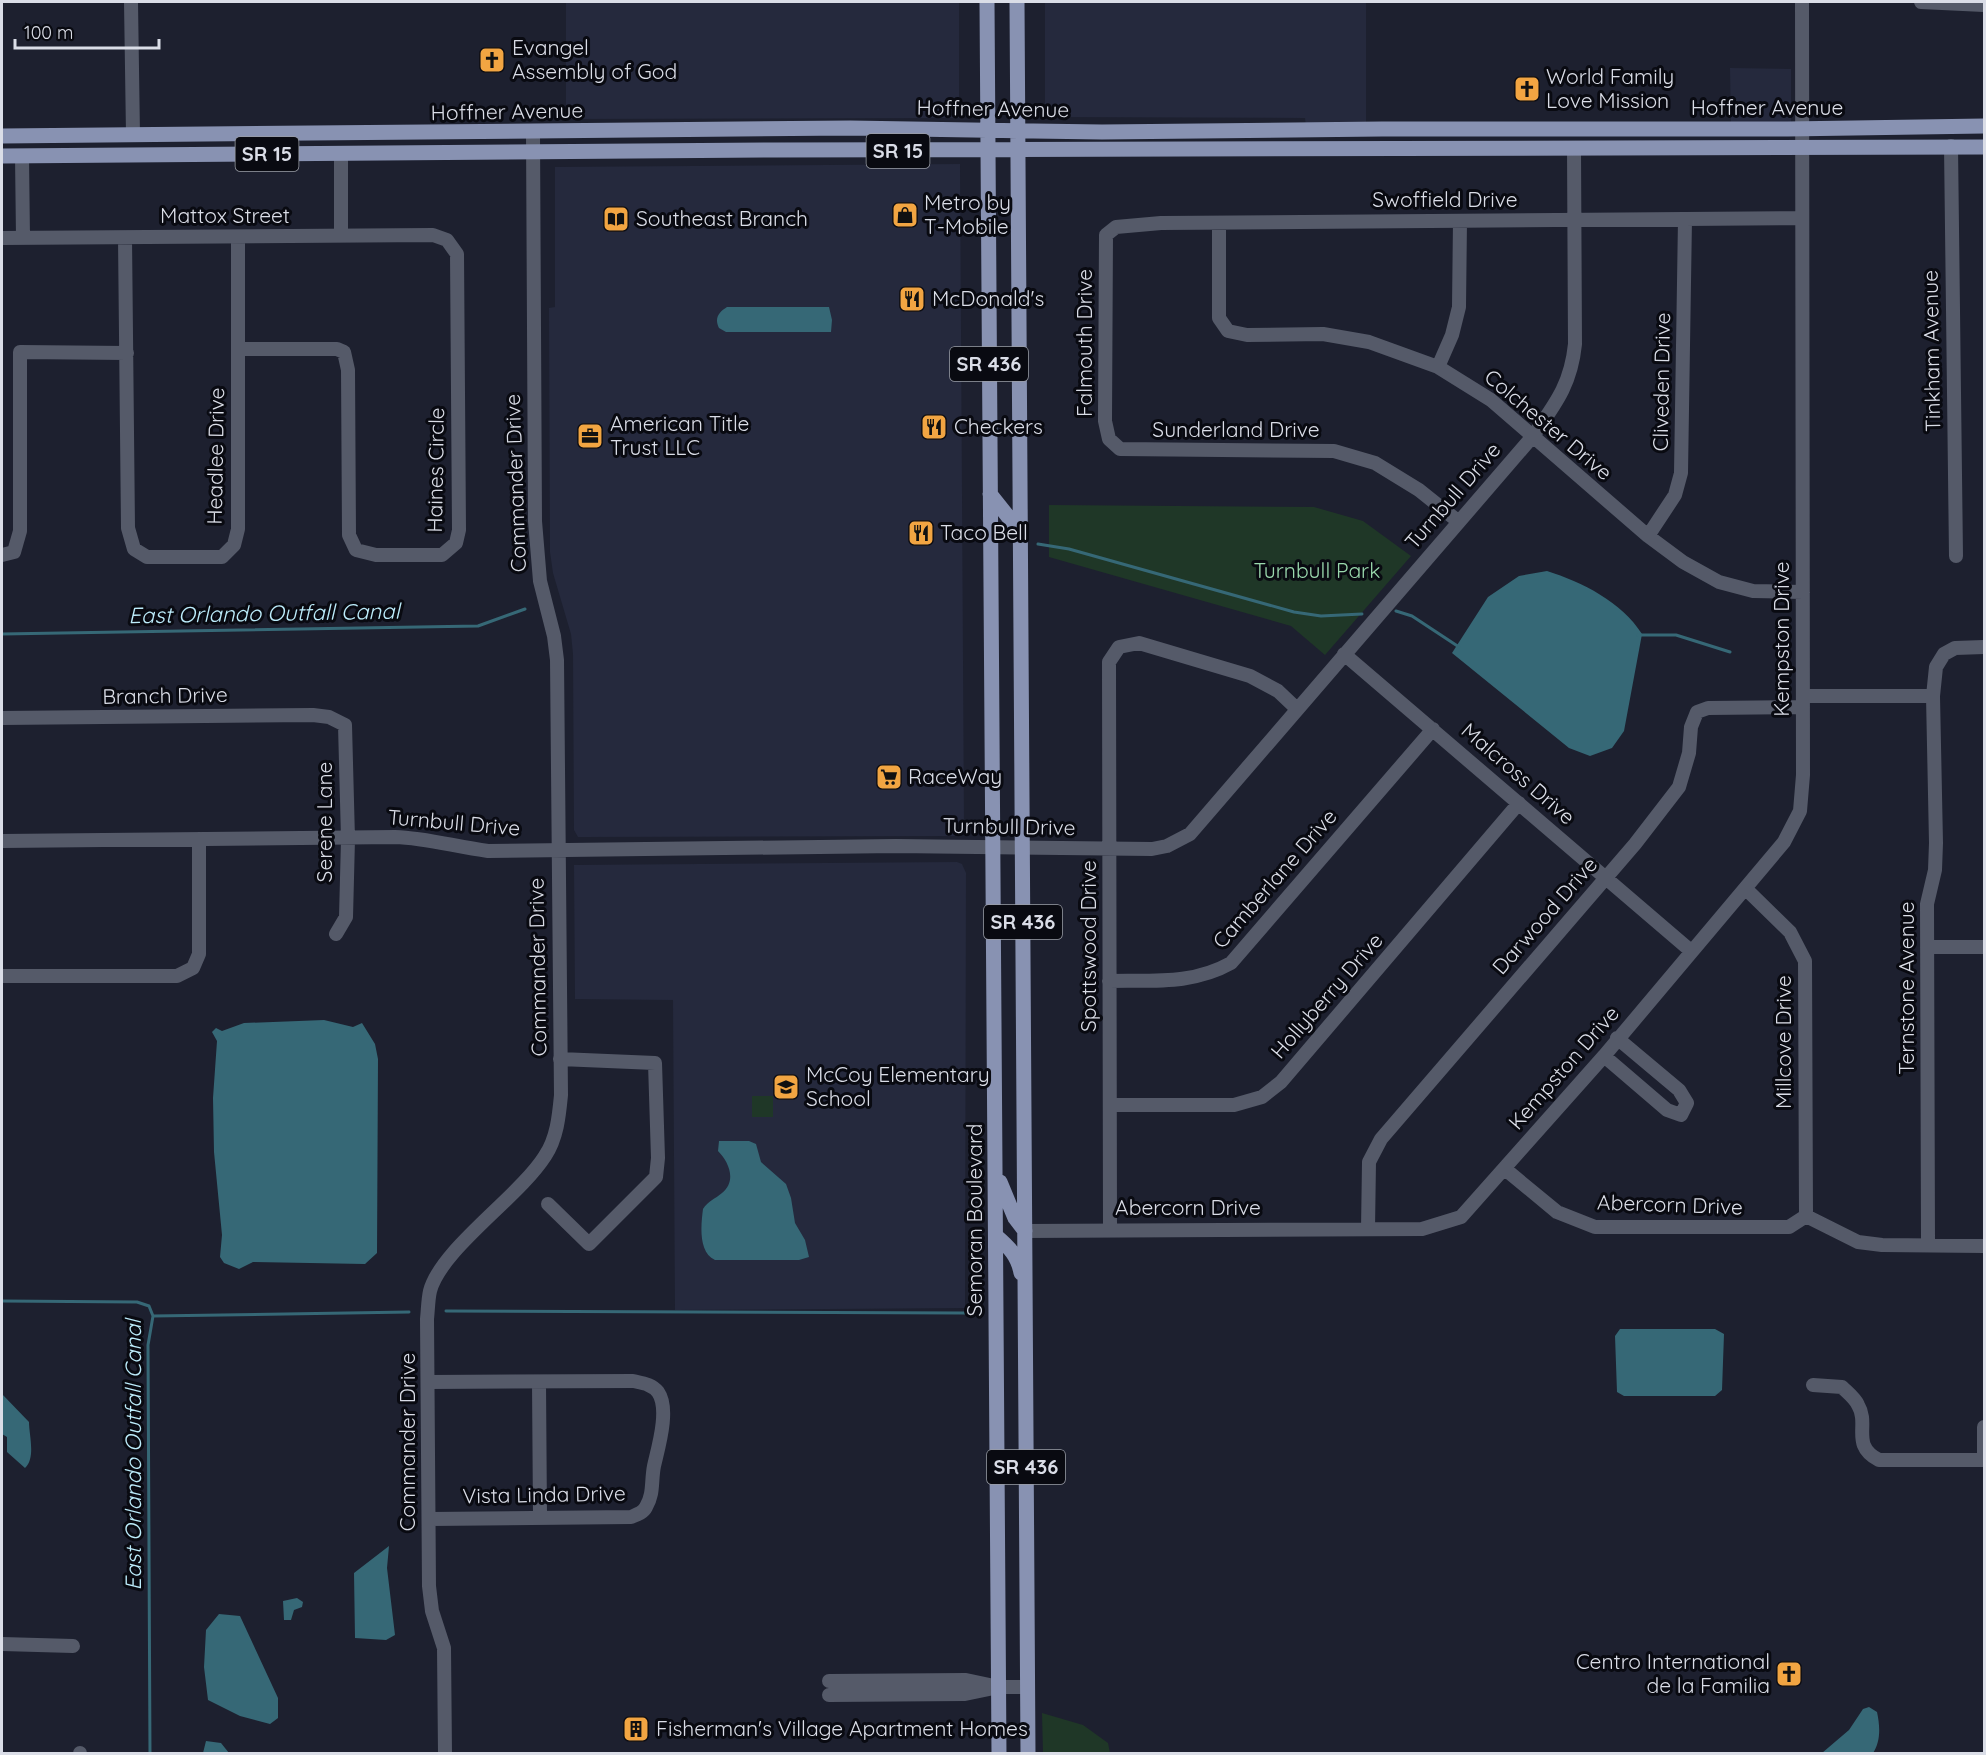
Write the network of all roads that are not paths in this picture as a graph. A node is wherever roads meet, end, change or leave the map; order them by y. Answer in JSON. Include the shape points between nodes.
{"nodes":[{"id":1,"x":131,"y":2,"type":"edge"},
{"id":2,"x":987,"y":2,"type":"edge"},
{"id":3,"x":1017,"y":2,"type":"edge"},
{"id":4,"x":1802,"y":2,"type":"edge"},
{"id":5,"x":1921,"y":2,"type":"edge"},
{"id":6,"x":1984,"y":5,"type":"edge"},
{"id":7,"x":1984,"y":126,"type":"edge"},
{"id":8,"x":988,"y":129,"type":"junction"},
{"id":9,"x":1596,"y":129,"type":"junction"},
{"id":10,"x":1801,"y":129,"type":"junction"},
{"id":11,"x":1017,"y":130,"type":"junction"},
{"id":12,"x":533,"y":133,"type":"junction"},
{"id":13,"x":133,"y":135,"type":"junction"},
{"id":14,"x":2,"y":136,"type":"edge"},
{"id":15,"x":1984,"y":141,"type":"edge"},
{"id":16,"x":1951,"y":146,"type":"junction"},
{"id":17,"x":1801,"y":147,"type":"junction"},
{"id":18,"x":1984,"y":147,"type":"edge"},
{"id":19,"x":1467,"y":148,"type":"junction"},
{"id":20,"x":1574,"y":148,"type":"junction"},
{"id":21,"x":988,"y":150,"type":"junction"},
{"id":22,"x":1017,"y":151,"type":"junction"},
{"id":23,"x":533,"y":152,"type":"junction"},
{"id":24,"x":341,"y":154,"type":"junction"},
{"id":25,"x":2,"y":156,"type":"edge"},
{"id":26,"x":22,"y":156,"type":"junction"},
{"id":27,"x":1802,"y":218,"type":"junction"},
{"id":28,"x":1685,"y":219,"type":"junction"},
{"id":29,"x":1574,"y":220,"type":"junction"},
{"id":30,"x":1460,"y":221,"type":"junction"},
{"id":31,"x":1219,"y":223,"type":"junction"},
{"id":32,"x":341,"y":236,"type":"junction"},
{"id":33,"x":238,"y":237,"type":"junction"},
{"id":34,"x":2,"y":238,"type":"edge"},
{"id":35,"x":23,"y":238,"type":"junction"},
{"id":36,"x":125,"y":238,"type":"junction"},
{"id":37,"x":447,"y":240,"type":"joint"},
{"id":38,"x":1105,"y":250,"type":"joint"},
{"id":39,"x":238,"y":349,"type":"junction"},
{"id":40,"x":127,"y":353,"type":"junction"},
{"id":41,"x":1438,"y":367,"type":"junction"},
{"id":42,"x":1533,"y":436,"type":"junction"},
{"id":43,"x":1137,"y":450,"type":"joint"},
{"id":44,"x":990,"y":494,"type":"junction"},
{"id":45,"x":1459,"y":522,"type":"junction"},
{"id":46,"x":1648,"y":536,"type":"junction"},
{"id":47,"x":1020,"y":548,"type":"junction"},
{"id":48,"x":2,"y":555,"type":"edge"},
{"id":49,"x":1956,"y":556,"type":"dead end"},
{"id":50,"x":1803,"y":592,"type":"junction"},
{"id":51,"x":1984,"y":647,"type":"edge"},
{"id":52,"x":1344,"y":654,"type":"junction"},
{"id":53,"x":1933,"y":696,"type":"junction"},
{"id":54,"x":1803,"y":702,"type":"junction"},
{"id":55,"x":1297,"y":710,"type":"junction"},
{"id":56,"x":329,"y":717,"type":"joint"},
{"id":57,"x":2,"y":718,"type":"edge"},
{"id":58,"x":1433,"y":729,"type":"junction"},
{"id":59,"x":1519,"y":803,"type":"junction"},
{"id":60,"x":348,"y":838,"type":"junction"},
{"id":61,"x":199,"y":839,"type":"junction"},
{"id":62,"x":2,"y":841,"type":"edge"},
{"id":63,"x":1022,"y":847,"type":"junction"},
{"id":64,"x":993,"y":848,"type":"junction"},
{"id":65,"x":1110,"y":849,"type":"junction"},
{"id":66,"x":558,"y":850,"type":"junction"},
{"id":67,"x":1605,"y":877,"type":"junction"},
{"id":68,"x":1746,"y":889,"type":"junction"},
{"id":69,"x":336,"y":934,"type":"dead end"},
{"id":70,"x":1926,"y":947,"type":"junction"},
{"id":71,"x":1984,"y":947,"type":"edge"},
{"id":72,"x":1691,"y":951,"type":"junction"},
{"id":73,"x":2,"y":976,"type":"edge"},
{"id":74,"x":1109,"y":981,"type":"junction"},
{"id":75,"x":1617,"y":1038,"type":"junction"},
{"id":76,"x":1604,"y":1056,"type":"junction"},
{"id":77,"x":560,"y":1059,"type":"junction"},
{"id":78,"x":1111,"y":1105,"type":"junction"},
{"id":79,"x":1505,"y":1169,"type":"junction"},
{"id":80,"x":996,"y":1170,"type":"junction"},
{"id":81,"x":548,"y":1204,"type":"dead end"},
{"id":82,"x":1806,"y":1216,"type":"junction"},
{"id":83,"x":1110,"y":1229,"type":"junction"},
{"id":84,"x":1368,"y":1229,"type":"junction"},
{"id":85,"x":1025,"y":1231,"type":"junction"},
{"id":86,"x":996,"y":1236,"type":"junction"},
{"id":87,"x":1928,"y":1245,"type":"junction"},
{"id":88,"x":1984,"y":1246,"type":"edge"},
{"id":89,"x":1025,"y":1294,"type":"junction"},
{"id":90,"x":429,"y":1382,"type":"junction"},
{"id":91,"x":539,"y":1383,"type":"junction"},
{"id":92,"x":1813,"y":1385,"type":"dead end"},
{"id":93,"x":1984,"y":1427,"type":"edge"},
{"id":94,"x":1984,"y":1460,"type":"edge"},
{"id":95,"x":540,"y":1517,"type":"junction"},
{"id":96,"x":430,"y":1519,"type":"junction"},
{"id":97,"x":2,"y":1644,"type":"edge"},
{"id":98,"x":73,"y":1646,"type":"dead end"},
{"id":99,"x":999,"y":1687,"type":"junction"},
{"id":100,"x":829,"y":1688,"type":"dead end"},
{"id":101,"x":1028,"y":1688,"type":"junction"},
{"id":102,"x":445,"y":1754,"type":"edge"},
{"id":103,"x":999,"y":1754,"type":"edge"},
{"id":104,"x":1028,"y":1754,"type":"edge"}],
"edges":[{"from":1,"to":13,"type":"street"},
{"from":2,"to":8,"type":"main road","name":"Semoran Boulevard","number":"SR 436"},
{"from":3,"to":11,"type":"main road","number":"SR 436"},
{"from":4,"to":10,"type":"street","name":"Kempston Drive"},
{"from":5,"to":6,"type":"street"},
{"from":7,"to":10,"type":"main road","name":"Hoffner Avenue","number":"SR 15"},
{"from":8,"to":11,"type":"main road","name":"Hoffner Avenue","number":"SR 15"},
{"from":8,"to":12,"type":"main road","name":"Hoffner Avenue","number":"SR 15"},
{"from":8,"to":21,"type":"main road","name":"Semoran Boulevard","number":"SR 436"},
{"from":9,"to":10,"type":"main road","name":"Hoffner Avenue","number":"SR 15"},
{"from":9,"to":11,"type":"main road","name":"Hoffner Avenue","number":"SR 15"},
{"from":9,"to":19,"type":"main road","via":[[1581,141],[1479,141]]},
{"from":10,"to":17,"type":"street","name":"Kempston Drive"},
{"from":11,"to":22,"type":"main road","number":"SR 436"},
{"from":12,"to":13,"type":"main road","name":"Hoffner Avenue","number":"SR 15"},
{"from":12,"to":23,"type":"street","name":"Commander Drive"},
{"from":13,"to":14,"type":"main road","name":"Hoffner Avenue","number":"SR 15"},
{"from":13,"to":26,"type":"main road","via":[[120,143],[44,142]]},
{"from":15,"to":16,"type":"main road"},
{"from":16,"to":17,"type":"main road","name":"Hoffner Avenue","number":"SR 15"},
{"from":16,"to":18,"type":"main road","name":"Hoffner Avenue","number":"SR 15"},
{"from":16,"to":49,"type":"street","name":"Tinkham Avenue"},
{"from":17,"to":20,"type":"main road","name":"Hoffner Avenue","number":"SR 15"},
{"from":17,"to":27,"type":"street","name":"Kempston Drive"},
{"from":19,"to":20,"type":"main road","name":"Hoffner Avenue","number":"SR 15"},
{"from":19,"to":22,"type":"main road","name":"Hoffner Avenue","number":"SR 15"},
{"from":20,"to":29,"type":"street","name":"Turnbull Drive"},
{"from":21,"to":22,"type":"main road","name":"Hoffner Avenue","number":"SR 15"},
{"from":21,"to":23,"type":"main road","name":"Hoffner Avenue","number":"SR 15"},
{"from":21,"to":44,"type":"main road","name":"Semoran Boulevard","number":"SR 436"},
{"from":22,"to":47,"type":"main road","number":"SR 436"},
{"from":23,"to":24,"type":"main road","name":"Hoffner Avenue","number":"SR 15"},
{"from":23,"to":66,"type":"street","name":"Commander Drive","via":[[535,521],[540,581],[557,660]]},
{"from":24,"to":26,"type":"main road","name":"Hoffner Avenue","number":"SR 15"},
{"from":24,"to":32,"type":"street"},
{"from":25,"to":26,"type":"main road","name":"Hoffner Avenue","number":"SR 15"},
{"from":26,"to":35,"type":"street"},
{"from":27,"to":28,"type":"street","name":"Swoffield Drive"},
{"from":27,"to":50,"type":"street","name":"Kempston Drive"},
{"from":28,"to":29,"type":"street","name":"Swoffield Drive"},
{"from":28,"to":46,"type":"street","name":"Cliveden Drive","via":[[1681,473],[1675,495]]},
{"from":29,"to":30,"type":"street","name":"Swoffield Drive"},
{"from":29,"to":42,"type":"street","name":"Turnbull Drive","via":[[1572,369],[1562,394]]},
{"from":30,"to":31,"type":"street","name":"Swoffield Drive"},
{"from":30,"to":41,"type":"street","via":[[1459,307]]},
{"from":31,"to":38,"type":"street","name":"Swoffield Drive","via":[[1116,226],[1106,235]]},
{"from":31,"to":41,"type":"street","name":"Colchester Drive","via":[[1219,318],[1228,331],[1247,335],[1323,334],[1369,342]]},
{"from":32,"to":33,"type":"street","name":"Mattox Street"},
{"from":32,"to":37,"type":"street","name":"Mattox Street","via":[[433,235]]},
{"from":33,"to":36,"type":"street","name":"Mattox Street"},
{"from":33,"to":39,"type":"street","name":"Headlee Drive"},
{"from":34,"to":35,"type":"street","name":"Mattox Street"},
{"from":35,"to":36,"type":"street","name":"Mattox Street"},
{"from":36,"to":40,"type":"street","name":"Headlee Drive"},
{"from":37,"to":39,"type":"street","name":"Haines Circle","via":[[457,255],[459,530],[456,543],[442,555],[376,555],[356,550],[349,535],[348,370],[344,352]]},
{"from":38,"to":43,"type":"street","name":"Falmouth Drive","via":[[1105,421],[1109,439],[1119,449]]},
{"from":39,"to":40,"type":"street","name":"Headlee Drive","via":[[238,529],[234,545],[222,557],[147,557],[134,549],[128,528]]},
{"from":40,"to":48,"type":"street","via":[[20,352],[20,531],[14,552]]},
{"from":41,"to":42,"type":"street","name":"Colchester Drive","via":[[1491,399]]},
{"from":42,"to":45,"type":"street","name":"Turnbull Drive"},
{"from":42,"to":46,"type":"street","name":"Colchester Drive"},
{"from":43,"to":45,"type":"street","name":"Sunderland Drive","via":[[1334,451],[1375,463],[1419,490]]},
{"from":44,"to":47,"type":"main road","via":[[1010,519]]},
{"from":44,"to":64,"type":"main road","name":"Semoran Boulevard","number":"SR 436"},
{"from":45,"to":52,"type":"street","name":"Turnbull Drive"},
{"from":46,"to":50,"type":"street","name":"Colchester Drive","via":[[1719,582],[1753,591]]},
{"from":47,"to":63,"type":"main road","number":"SR 436"},
{"from":50,"to":54,"type":"street","name":"Kempston Drive"},
{"from":51,"to":53,"type":"street","name":"Ternstone Avenue","via":[[1955,648],[1944,654],[1936,667]]},
{"from":52,"to":55,"type":"street","name":"Turnbull Drive"},
{"from":52,"to":58,"type":"street","name":"Malcross Drive"},
{"from":53,"to":54,"type":"street","name":"Darwood Drive"},
{"from":53,"to":70,"type":"street","name":"Ternstone Avenue","via":[[1936,843],[1935,870],[1926,904]]},
{"from":54,"to":67,"type":"street","name":"Darwood Drive","via":[[1697,712],[1678,787]]},
{"from":54,"to":68,"type":"street","name":"Kempston Drive","via":[[1800,812],[1784,842]]},
{"from":55,"to":65,"type":"street","name":"Turnbull Drive","via":[[1190,834],[1152,849]]},
{"from":55,"to":65,"type":"street","name":"Spottswood Drive","via":[[1278,692],[1250,676],[1139,643],[1119,647],[1109,662]]},
{"from":56,"to":57,"type":"street","name":"Branch Drive"},
{"from":56,"to":60,"type":"street","name":"Serene Lane","via":[[345,725]]},
{"from":58,"to":59,"type":"street","name":"Malcross Drive"},
{"from":58,"to":74,"type":"street","name":"Camberlane Drive","via":[[1231,963],[1210,975],[1182,980]]},
{"from":59,"to":67,"type":"street","name":"Malcross Drive"},
{"from":59,"to":78,"type":"street","name":"Hollyberry Drive","via":[[1281,1082],[1262,1096],[1234,1105]]},
{"from":60,"to":61,"type":"street","name":"Turnbull Drive"},
{"from":60,"to":66,"type":"street","name":"Turnbull Drive","via":[[425,838],[458,848],[488,851]]},
{"from":60,"to":69,"type":"street","name":"Serene Lane","via":[[346,917]]},
{"from":61,"to":62,"type":"street","name":"Turnbull Drive"},
{"from":61,"to":73,"type":"street","via":[[199,954],[193,968],[177,976]]},
{"from":63,"to":64,"type":"street","name":"Turnbull Drive"},
{"from":63,"to":65,"type":"street","name":"Turnbull Drive"},
{"from":63,"to":85,"type":"main road","number":"SR 436"},
{"from":64,"to":66,"type":"street","name":"Turnbull Drive"},
{"from":64,"to":80,"type":"main road","name":"Semoran Boulevard","number":"SR 436"},
{"from":65,"to":74,"type":"street","name":"Spottswood Drive"},
{"from":66,"to":77,"type":"street","name":"Commander Drive"},
{"from":67,"to":72,"type":"street","name":"Malcross Drive"},
{"from":67,"to":84,"type":"street","name":"Darwood Drive","via":[[1381,1139],[1369,1162]]},
{"from":68,"to":72,"type":"street","name":"Kempston Drive"},
{"from":68,"to":82,"type":"street","name":"Millcove Drive","via":[[1790,932],[1805,961]]},
{"from":70,"to":71,"type":"street"},
{"from":70,"to":87,"type":"street","name":"Ternstone Avenue"},
{"from":72,"to":75,"type":"street","name":"Kempston Drive"},
{"from":74,"to":78,"type":"street","name":"Spottswood Drive"},
{"from":75,"to":76,"type":"street","name":"Kempston Drive"},
{"from":75,"to":76,"type":"street","via":[[1679,1090],[1687,1103],[1681,1114],[1667,1110]]},
{"from":76,"to":79,"type":"street","name":"Kempston Drive"},
{"from":77,"to":81,"type":"street","via":[[655,1063],[658,1158],[656,1177],[589,1244]]},
{"from":77,"to":90,"type":"street","name":"Commander Drive","via":[[559,1117],[545,1156],[434,1280],[427,1319]]},
{"from":78,"to":83,"type":"street","name":"Spottswood Drive"},
{"from":79,"to":82,"type":"street","name":"Abercorn Drive","via":[[1557,1212],[1595,1227],[1755,1229],[1790,1227]]},
{"from":79,"to":84,"type":"street","name":"Abercorn Drive","via":[[1461,1216],[1422,1229]]},
{"from":80,"to":85,"type":"main road","via":[[1007,1203]]},
{"from":80,"to":86,"type":"main road","name":"Semoran Boulevard","number":"SR 436"},
{"from":82,"to":87,"type":"street","via":[[1858,1242]]},
{"from":83,"to":84,"type":"street","name":"Abercorn Drive"},
{"from":83,"to":85,"type":"street","name":"Abercorn Drive"},
{"from":85,"to":89,"type":"main road","number":"SR 436"},
{"from":86,"to":89,"type":"main road","via":[[1019,1262]]},
{"from":86,"to":99,"type":"main road","name":"Semoran Boulevard","number":"SR 436"},
{"from":87,"to":88,"type":"street"},
{"from":89,"to":101,"type":"main road","number":"SR 436"},
{"from":90,"to":91,"type":"street"},
{"from":90,"to":96,"type":"street","name":"Commander Drive"},
{"from":91,"to":95,"type":"street"},
{"from":91,"to":95,"type":"street","name":"Vista Linda Drive","via":[[633,1381],[647,1384],[662,1401],[661,1446],[654,1466],[652,1497],[644,1511],[631,1517]]},
{"from":92,"to":94,"type":"street","via":[[1842,1387],[1859,1406],[1863,1446],[1879,1460]]},
{"from":93,"to":94,"type":"street"},
{"from":95,"to":96,"type":"street","name":"Vista Linda Drive"},
{"from":96,"to":102,"type":"street","name":"Commander Drive","via":[[429,1586],[444,1648]]},
{"from":97,"to":98,"type":"street"},
{"from":99,"to":100,"type":"street","via":[[966,1680]]},
{"from":99,"to":101,"type":"street"},
{"from":99,"to":103,"type":"main road","name":"Semoran Boulevard","number":"SR 436"},
{"from":101,"to":104,"type":"main road","number":"SR 436"}]}
